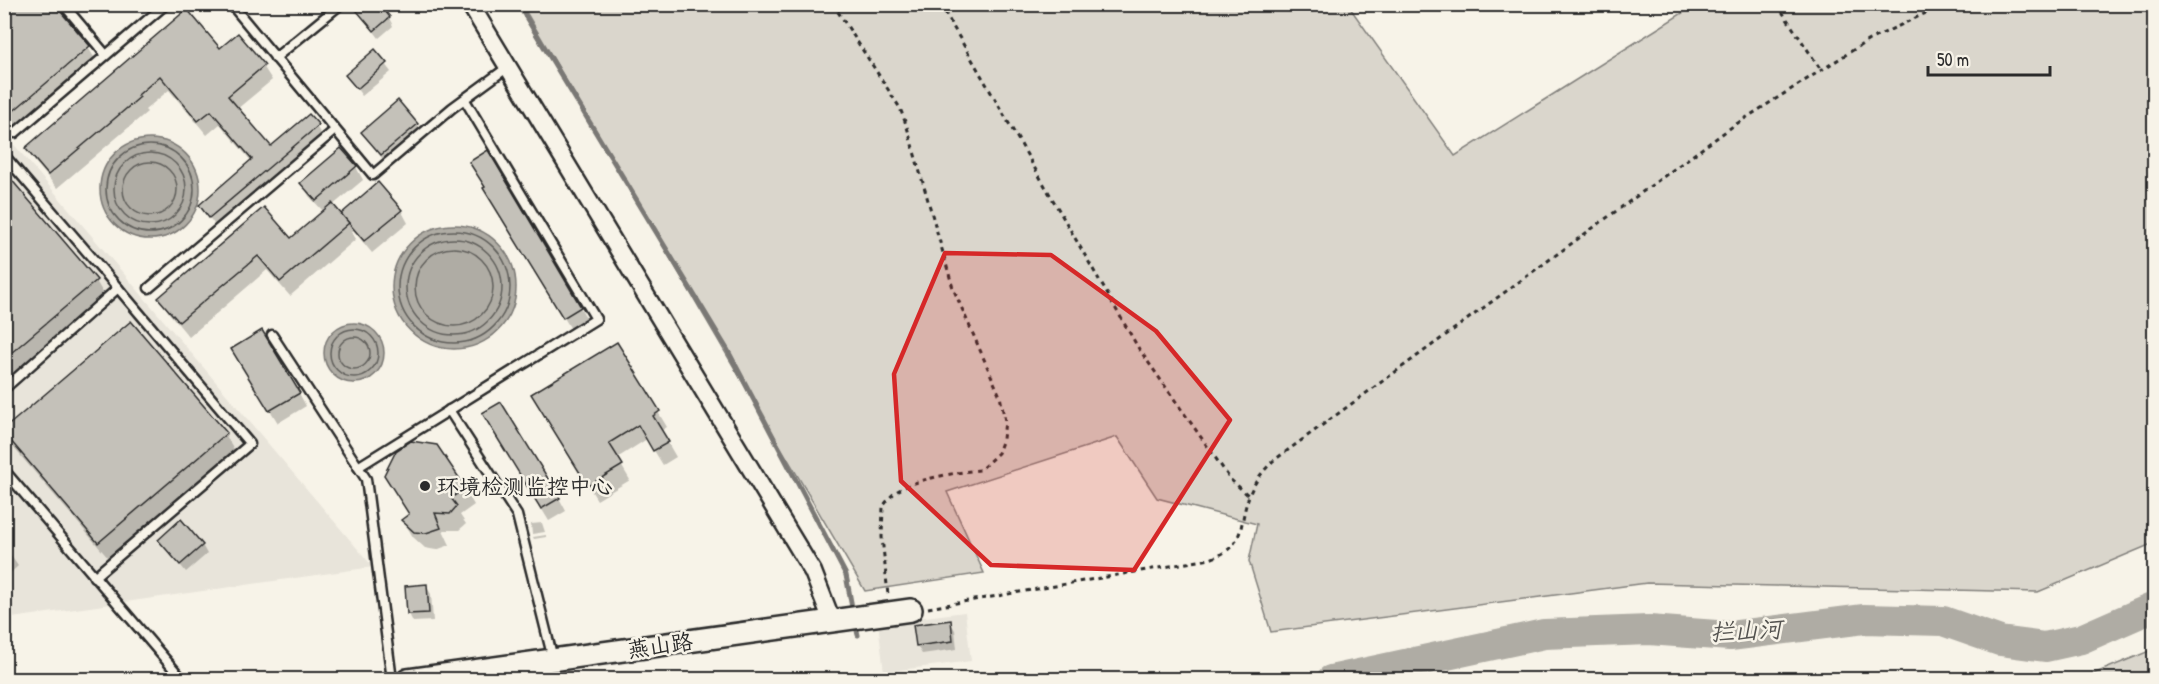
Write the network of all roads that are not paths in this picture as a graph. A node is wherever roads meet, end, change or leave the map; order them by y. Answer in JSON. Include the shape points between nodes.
{"nodes":[{"id":1,"x":63,"y":4,"type":"edge"},
{"id":2,"x":166,"y":4,"type":"edge"},
{"id":3,"x":231,"y":4,"type":"edge"},
{"id":4,"x":341,"y":4,"type":"edge"},
{"id":5,"x":470,"y":4,"type":"edge"},
{"id":6,"x":106,"y":55,"type":"junction"},
{"id":7,"x":275,"y":58,"type":"junction"},
{"id":8,"x":508,"y":67,"type":"junction"},
{"id":9,"x":465,"y":100,"type":"junction"},
{"id":10,"x":335,"y":129,"type":"junction"},
{"id":11,"x":15,"y":133,"type":"dead end"},
{"id":12,"x":4,"y":155,"type":"edge"},
{"id":13,"x":118,"y":288,"type":"junction"},
{"id":14,"x":149,"y":288,"type":"dead end"},
{"id":15,"x":272,"y":335,"type":"dead end"},
{"id":16,"x":4,"y":389,"type":"edge"},
{"id":17,"x":449,"y":410,"type":"junction"},
{"id":18,"x":358,"y":467,"type":"junction"},
{"id":19,"x":4,"y":470,"type":"edge"},
{"id":20,"x":94,"y":577,"type":"junction"},
{"id":21,"x":911,"y":610,"type":"road end"},
{"id":22,"x":847,"y":619,"type":"junction"},
{"id":23,"x":553,"y":660,"type":"junction"},
{"id":24,"x":183,"y":680,"type":"edge"},
{"id":25,"x":392,"y":680,"type":"edge"},
{"id":26,"x":408,"y":680,"type":"edge"}],
"edges":[{"from":1,"to":6,"type":"lane"},
{"from":2,"to":6,"type":"lane"},
{"from":3,"to":7,"type":"lane"},
{"from":4,"to":7,"type":"lane"},
{"from":5,"to":8,"type":"street"},
{"from":6,"to":11,"type":"lane"},
{"from":7,"to":10,"type":"lane"},
{"from":8,"to":9,"type":"lane"},
{"from":8,"to":22,"type":"street","via":[[813,572]]},
{"from":9,"to":10,"type":"lane","via":[[373,175]]},
{"from":9,"to":17,"type":"lane","via":[[596,319]]},
{"from":10,"to":14,"type":"lane"},
{"from":12,"to":13,"type":"lane"},
{"from":13,"to":16,"type":"lane"},
{"from":13,"to":20,"type":"lane","via":[[250,444]]},
{"from":15,"to":18,"type":"lane"},
{"from":17,"to":18,"type":"lane"},
{"from":17,"to":23,"type":"lane","via":[[517,514]]},
{"from":18,"to":25,"type":"lane","via":[[366,479]]},
{"from":19,"to":20,"type":"lane"},
{"from":20,"to":24,"type":"lane"},
{"from":21,"to":22,"type":"street","name":"燕山路"},
{"from":22,"to":23,"type":"street","name":"燕山路"},
{"from":23,"to":26,"type":"street","name":"燕山路"}]}
